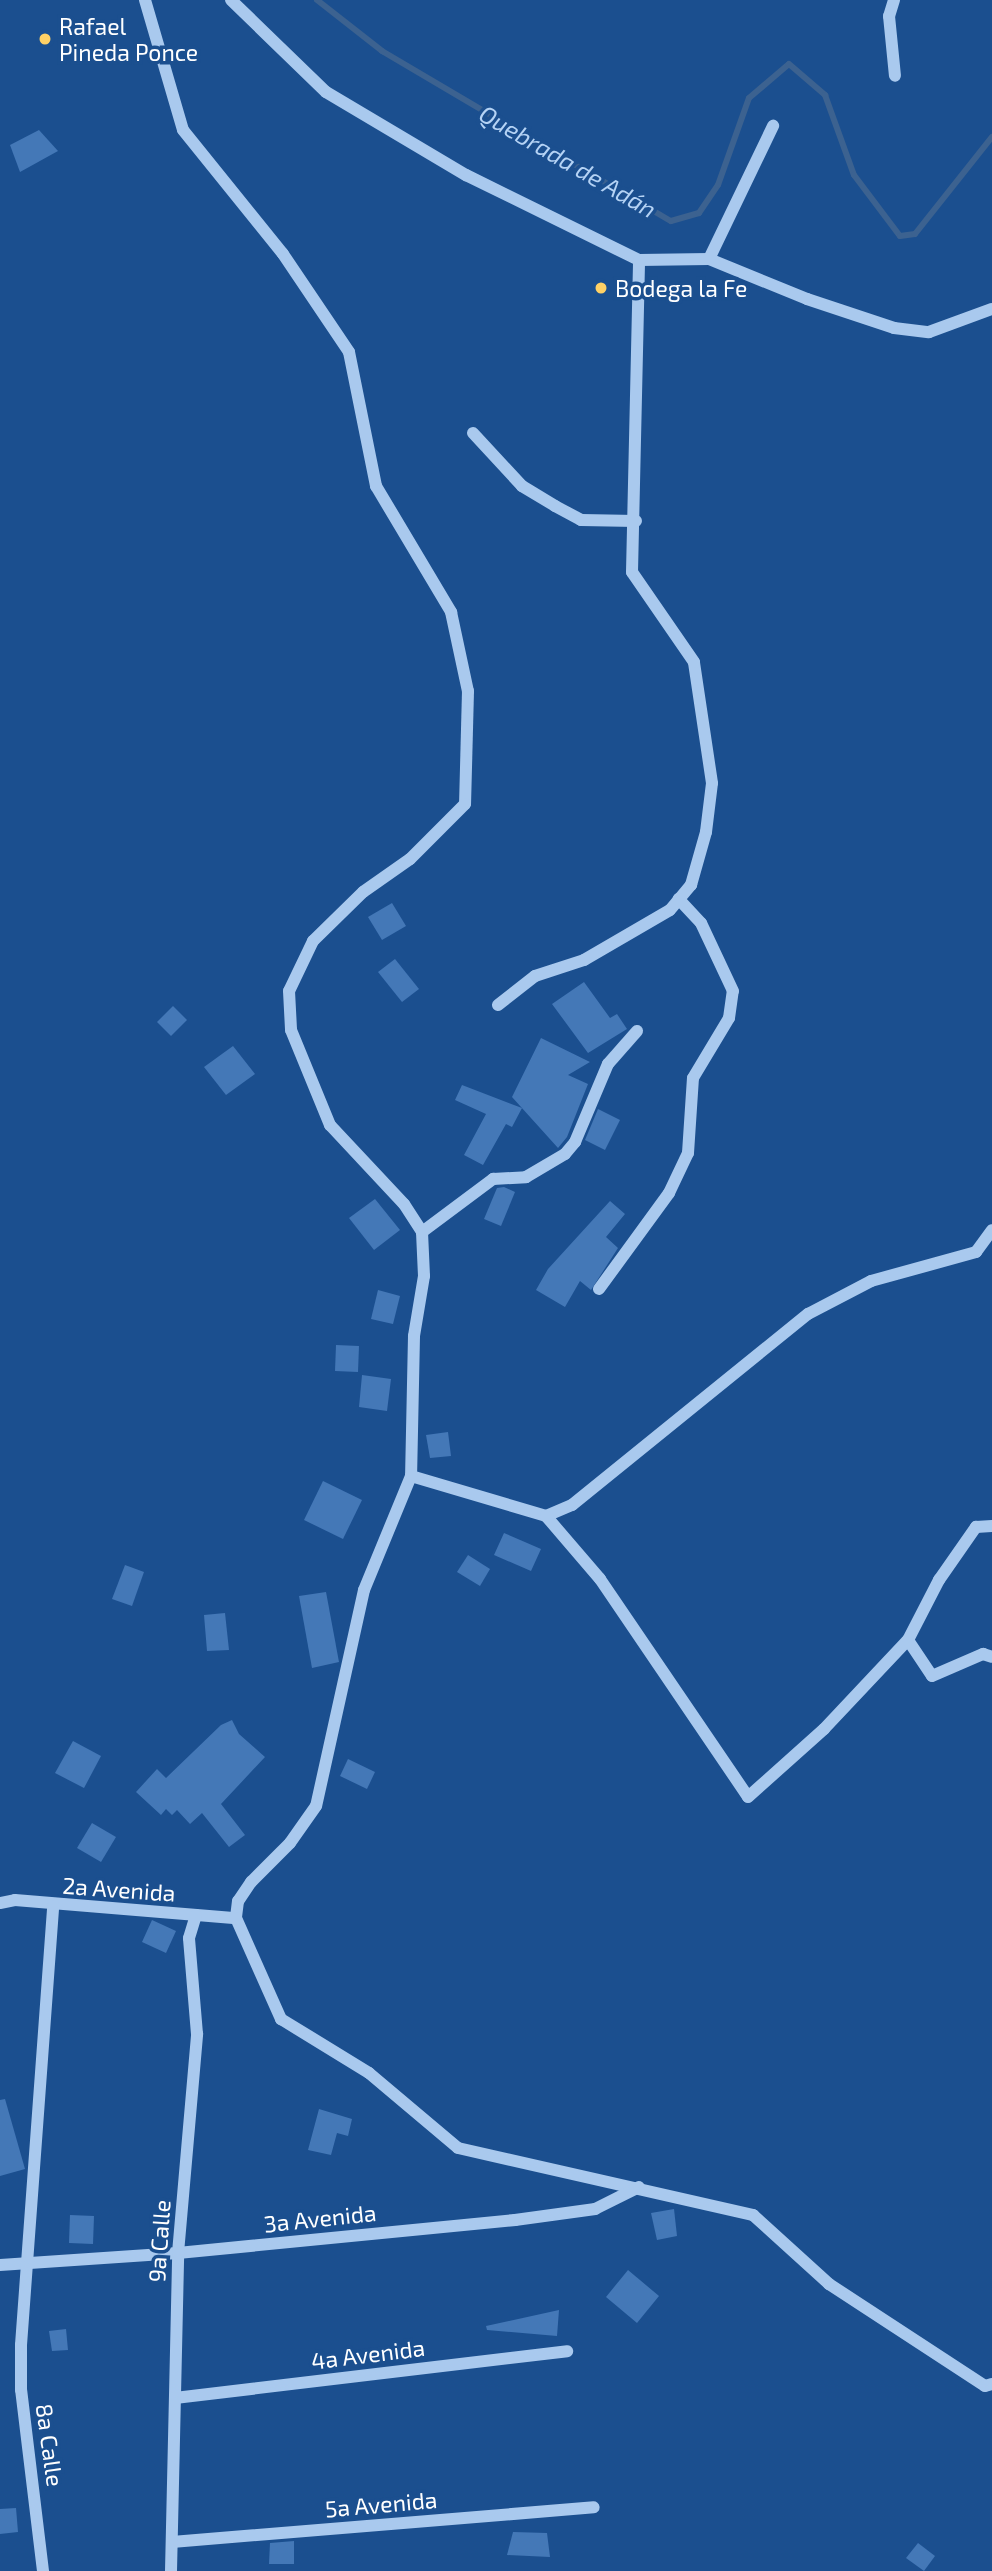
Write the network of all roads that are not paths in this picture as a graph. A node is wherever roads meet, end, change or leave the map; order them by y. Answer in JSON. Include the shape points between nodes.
{"nodes":[{"id":1,"x":145,"y":0,"type":"edge"},
{"id":2,"x":231,"y":0,"type":"edge"},
{"id":3,"x":894,"y":0,"type":"edge"},
{"id":4,"x":895,"y":76,"type":"dead end"},
{"id":5,"x":774,"y":125,"type":"dead end"},
{"id":6,"x":639,"y":260,"type":"junction"},
{"id":7,"x":709,"y":260,"type":"junction"},
{"id":8,"x":992,"y":309,"type":"edge"},
{"id":9,"x":473,"y":433,"type":"dead end"},
{"id":10,"x":636,"y":521,"type":"junction"},
{"id":11,"x":679,"y":899,"type":"junction"},
{"id":12,"x":498,"y":1005,"type":"dead end"},
{"id":13,"x":637,"y":1031,"type":"dead end"},
{"id":14,"x":992,"y":1230,"type":"edge"},
{"id":15,"x":422,"y":1232,"type":"junction"},
{"id":16,"x":598,"y":1289,"type":"dead end"},
{"id":17,"x":411,"y":1476,"type":"junction"},
{"id":18,"x":546,"y":1516,"type":"junction"},
{"id":19,"x":992,"y":1525,"type":"edge"},
{"id":20,"x":908,"y":1640,"type":"junction"},
{"id":21,"x":992,"y":1657,"type":"edge"},
{"id":22,"x":0,"y":1903,"type":"edge"},
{"id":23,"x":53,"y":1906,"type":"junction"},
{"id":24,"x":196,"y":1915,"type":"junction"},
{"id":25,"x":236,"y":1918,"type":"junction"},
{"id":26,"x":639,"y":2187,"type":"junction"},
{"id":27,"x":178,"y":2253,"type":"junction"},
{"id":28,"x":27,"y":2263,"type":"junction"},
{"id":29,"x":0,"y":2265,"type":"edge"},
{"id":30,"x":567,"y":2351,"type":"dead end"},
{"id":31,"x":992,"y":2384,"type":"edge"},
{"id":32,"x":175,"y":2398,"type":"junction"},
{"id":33,"x":594,"y":2507,"type":"dead end"},
{"id":34,"x":172,"y":2542,"type":"junction"},
{"id":35,"x":43,"y":2571,"type":"edge"},
{"id":36,"x":172,"y":2571,"type":"edge"}],
"edges":[{"from":1,"to":15,"type":"street","via":[[183,130],[283,254],[349,352],[376,486],[451,612],[468,691],[465,804],[410,859],[363,892],[313,941],[289,991],[291,1030],[330,1125],[404,1204]]},
{"from":2,"to":6,"type":"street","via":[[326,92],[466,175]]},
{"from":3,"to":4,"type":"street","via":[[889,16]]},
{"from":5,"to":7,"type":"street"},
{"from":6,"to":7,"type":"street"},
{"from":6,"to":10,"type":"street"},
{"from":7,"to":8,"type":"street","via":[[894,328],[929,332]]},
{"from":9,"to":10,"type":"street","via":[[522,486],[564,511],[582,520]]},
{"from":10,"to":11,"type":"street","via":[[632,572],[694,662],[712,783],[706,832],[691,885]]},
{"from":11,"to":12,"type":"street","via":[[670,909],[584,960],[535,976]]},
{"from":11,"to":16,"type":"street","via":[[701,923],[733,992],[729,1018],[694,1078],[688,1153],[674,1183]]},
{"from":13,"to":15,"type":"street","via":[[608,1064],[580,1131],[565,1154],[526,1177],[493,1179]]},
{"from":14,"to":18,"type":"street","via":[[976,1252],[871,1281],[808,1314],[572,1505]]},
{"from":15,"to":17,"type":"street","via":[[424,1276],[414,1336]]},
{"from":17,"to":18,"type":"street"},
{"from":17,"to":25,"type":"street","via":[[364,1590],[316,1806],[290,1843],[251,1882],[238,1901]]},
{"from":18,"to":20,"type":"street","via":[[600,1579],[748,1797],[824,1729]]},
{"from":19,"to":20,"type":"street","via":[[976,1527],[939,1580]]},
{"from":20,"to":21,"type":"street","via":[[932,1676],[983,1654]]},
{"from":22,"to":23,"type":"street","name":"2a Avenida","via":[[15,1900]]},
{"from":23,"to":24,"type":"street","name":"2a Avenida"},
{"from":23,"to":28,"type":"street","name":"8a Calle"},
{"from":24,"to":25,"type":"street","name":"2a Avenida"},
{"from":24,"to":27,"type":"street","name":"9a Calle","via":[[189,1938],[197,2034]]},
{"from":25,"to":26,"type":"street","via":[[281,2018],[369,2073],[458,2148]]},
{"from":26,"to":27,"type":"street","name":"3a Avenida","via":[[595,2209]]},
{"from":26,"to":31,"type":"street","via":[[753,2215],[829,2284],[985,2386]]},
{"from":27,"to":28,"type":"street","name":"3a Avenida"},
{"from":27,"to":32,"type":"street","name":"9a Calle"},
{"from":28,"to":29,"type":"street","name":"3a Avenida"},
{"from":28,"to":35,"type":"street","name":"8a Calle","via":[[21,2390]]},
{"from":30,"to":32,"type":"street","name":"4a Avenida"},
{"from":32,"to":34,"type":"street","name":"9a Calle"},
{"from":33,"to":34,"type":"street","name":"5a Avenida"},
{"from":34,"to":36,"type":"street","name":"9a Calle"}]}
